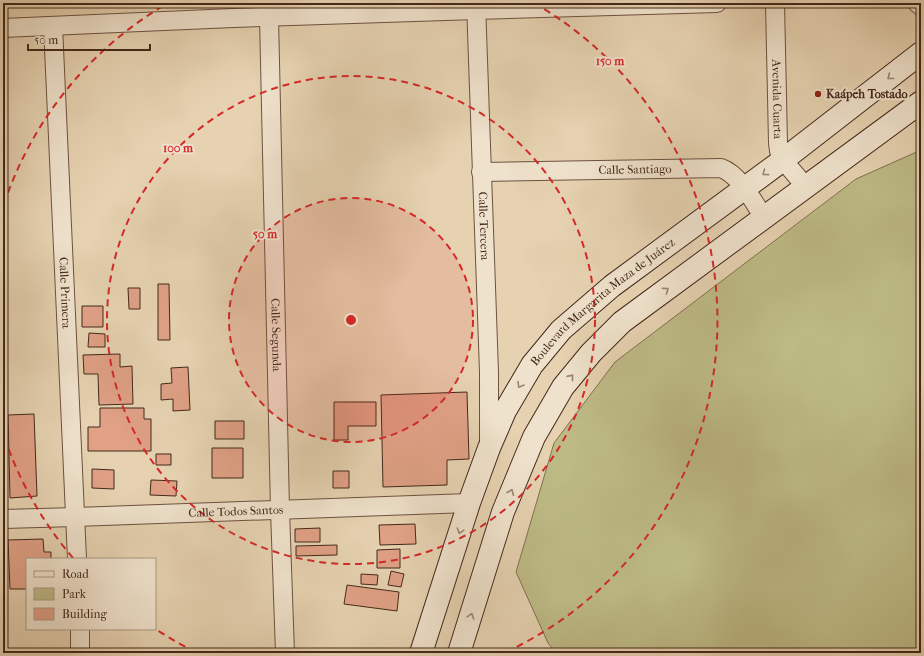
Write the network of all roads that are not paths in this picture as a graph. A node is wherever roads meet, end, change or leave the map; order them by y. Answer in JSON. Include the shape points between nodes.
{"nodes":[{"id":1,"x":717,"y":3,"type":"edge"},
{"id":2,"x":775,"y":3,"type":"edge"},
{"id":3,"x":917,"y":3,"type":"edge"},
{"id":4,"x":476,"y":6,"type":"edge"},
{"id":5,"x":921,"y":6,"type":"edge"},
{"id":6,"x":355,"y":8,"type":"edge"},
{"id":7,"x":233,"y":10,"type":"edge"},
{"id":8,"x":269,"y":17,"type":"junction"},
{"id":9,"x":54,"y":26,"type":"junction"},
{"id":10,"x":3,"y":28,"type":"edge"},
{"id":11,"x":921,"y":53,"type":"edge"},
{"id":12,"x":921,"y":102,"type":"edge"},
{"id":13,"x":782,"y":160,"type":"junction"},
{"id":14,"x":482,"y":172,"type":"junction"},
{"id":15,"x":806,"y":186,"type":"junction"},
{"id":16,"x":744,"y":188,"type":"junction"},
{"id":17,"x":764,"y":218,"type":"junction"},
{"id":18,"x":489,"y":448,"type":"junction"},
{"id":19,"x":469,"y":503,"type":"junction"},
{"id":20,"x":280,"y":510,"type":"junction"},
{"id":21,"x":76,"y":517,"type":"junction"},
{"id":22,"x":3,"y":519,"type":"edge"},
{"id":23,"x":77,"y":558,"type":"edge"},
{"id":24,"x":80,"y":630,"type":"edge"},
{"id":25,"x":80,"y":653,"type":"edge"},
{"id":26,"x":285,"y":653,"type":"edge"},
{"id":27,"x":421,"y":653,"type":"edge"},
{"id":28,"x":459,"y":653,"type":"edge"}],
"edges":[{"from":1,"to":4,"type":"street"},
{"from":2,"to":13,"type":"street","name":"Avenida Cuarta","via":[[778,143]]},
{"from":3,"to":5,"type":"street"},
{"from":4,"to":6,"type":"street"},
{"from":4,"to":14,"type":"street","name":"Calle Tercera"},
{"from":6,"to":8,"type":"street"},
{"from":7,"to":8,"type":"street"},
{"from":7,"to":9,"type":"street"},
{"from":8,"to":20,"type":"street","name":"Calle Segunda"},
{"from":9,"to":10,"type":"street"},
{"from":9,"to":21,"type":"street","name":"Calle Primera"},
{"from":11,"to":13,"type":"main road","name":"Boulevard Margarita Maza de Juárez","one_way":true},
{"from":12,"to":15,"type":"main road"},
{"from":13,"to":15,"type":"street"},
{"from":13,"to":16,"type":"main road","name":"Boulevard Margarita Maza de Juárez","one_way":true},
{"from":14,"to":16,"type":"street","name":"Calle Santiago","via":[[721,168],[734,176]]},
{"from":14,"to":18,"type":"street","name":"Calle Tercera"},
{"from":15,"to":17,"type":"main road"},
{"from":16,"to":17,"type":"street","name":"Calle Santiago"},
{"from":16,"to":18,"type":"main road","name":"Boulevard Margarita Maza de Juárez","one_way":true,"via":[[612,286],[561,330],[532,365],[505,411]]},
{"from":28,"to":17,"type":"main road","one_way":true,"via":[[503,512],[534,437],[563,387],[591,353],[622,322]]},
{"from":18,"to":19,"type":"main road","name":"Boulevard Margarita Maza de Juárez"},
{"from":19,"to":20,"type":"street","name":"Calle Todos Santos"},
{"from":19,"to":27,"type":"main road","name":"Boulevard Margarita Maza de Juárez","one_way":true},
{"from":20,"to":21,"type":"street","name":"Calle Todos Santos"},
{"from":20,"to":26,"type":"street","name":"Calle Segunda"},
{"from":21,"to":22,"type":"street","name":"Calle Todos Santos"},
{"from":21,"to":23,"type":"street","name":"Calle Primera"},
{"from":24,"to":25,"type":"street"}]}
